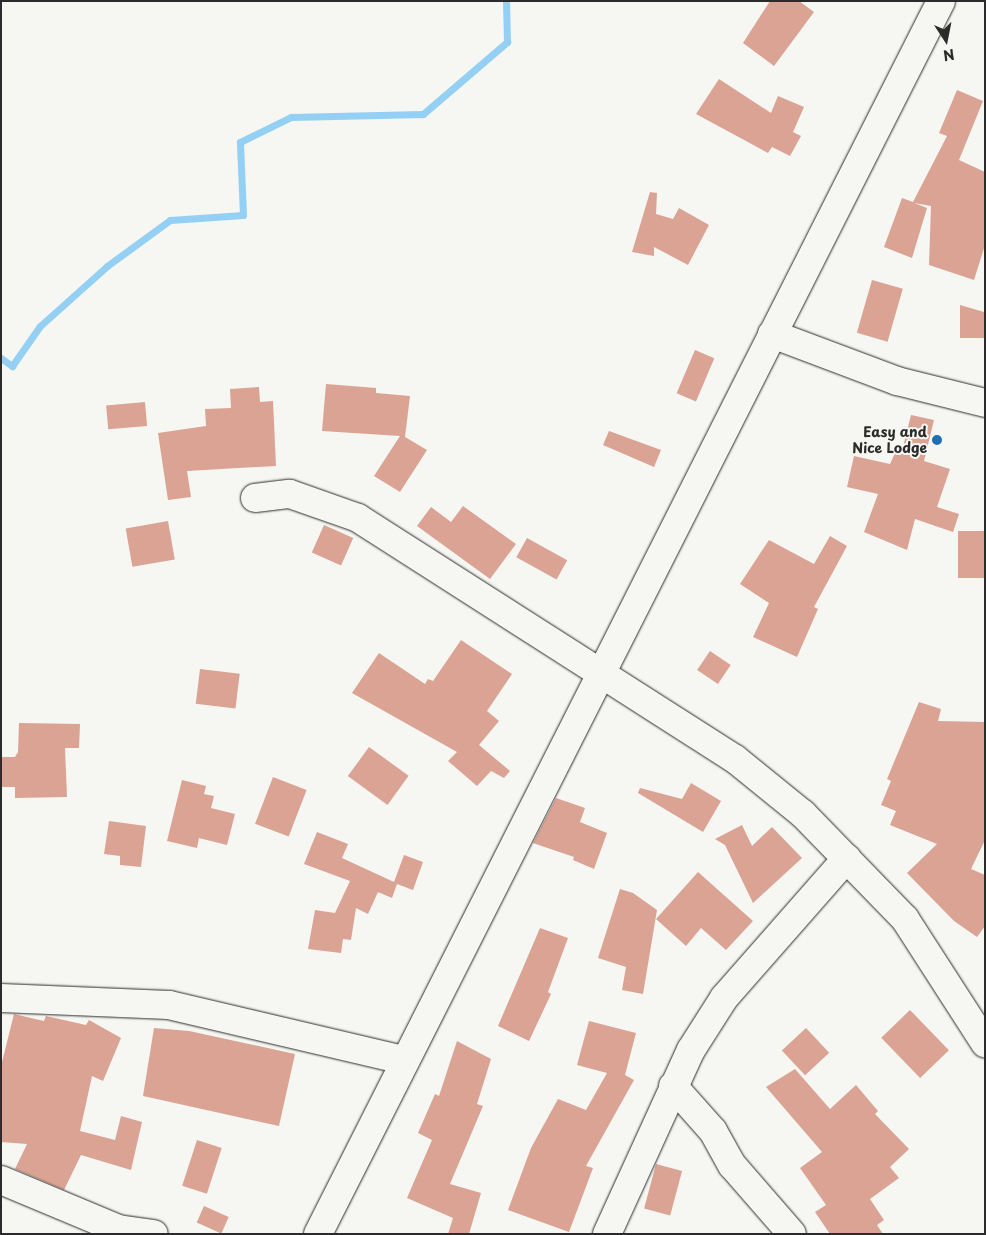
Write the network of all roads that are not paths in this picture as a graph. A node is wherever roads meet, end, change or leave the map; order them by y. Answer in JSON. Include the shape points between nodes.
{"nodes":[{"id":1,"x":941,"y":1,"type":"edge"},
{"id":2,"x":772,"y":334,"type":"junction"},
{"id":3,"x":985,"y":403,"type":"edge"},
{"id":4,"x":255,"y":498,"type":"dead end"},
{"id":5,"x":599,"y":674,"type":"junction"},
{"id":6,"x":848,"y":858,"type":"junction"},
{"id":7,"x":1,"y":998,"type":"edge"},
{"id":8,"x":985,"y":1043,"type":"edge"},
{"id":9,"x":403,"y":1060,"type":"junction"},
{"id":10,"x":674,"y":1086,"type":"junction"},
{"id":11,"x":1,"y":1180,"type":"edge"},
{"id":12,"x":154,"y":1234,"type":"edge"},
{"id":13,"x":318,"y":1234,"type":"edge"},
{"id":14,"x":607,"y":1234,"type":"edge"},
{"id":15,"x":792,"y":1234,"type":"edge"}],
"edges":[{"from":1,"to":2,"type":"street"},
{"from":2,"to":3,"type":"street","via":[[897,381]]},
{"from":2,"to":5,"type":"street"},
{"from":4,"to":5,"type":"street","via":[[290,494],[358,518]]},
{"from":5,"to":6,"type":"street","via":[[735,759],[803,814]]},
{"from":5,"to":9,"type":"street"},
{"from":6,"to":8,"type":"street","via":[[906,919]]},
{"from":6,"to":10,"type":"street","via":[[724,998]]},
{"from":7,"to":9,"type":"street","via":[[169,1005]]},
{"from":9,"to":13,"type":"street"},
{"from":10,"to":14,"type":"street"},
{"from":10,"to":15,"type":"street","via":[[713,1131],[732,1165]]},
{"from":11,"to":12,"type":"street","via":[[118,1229]]}]}
